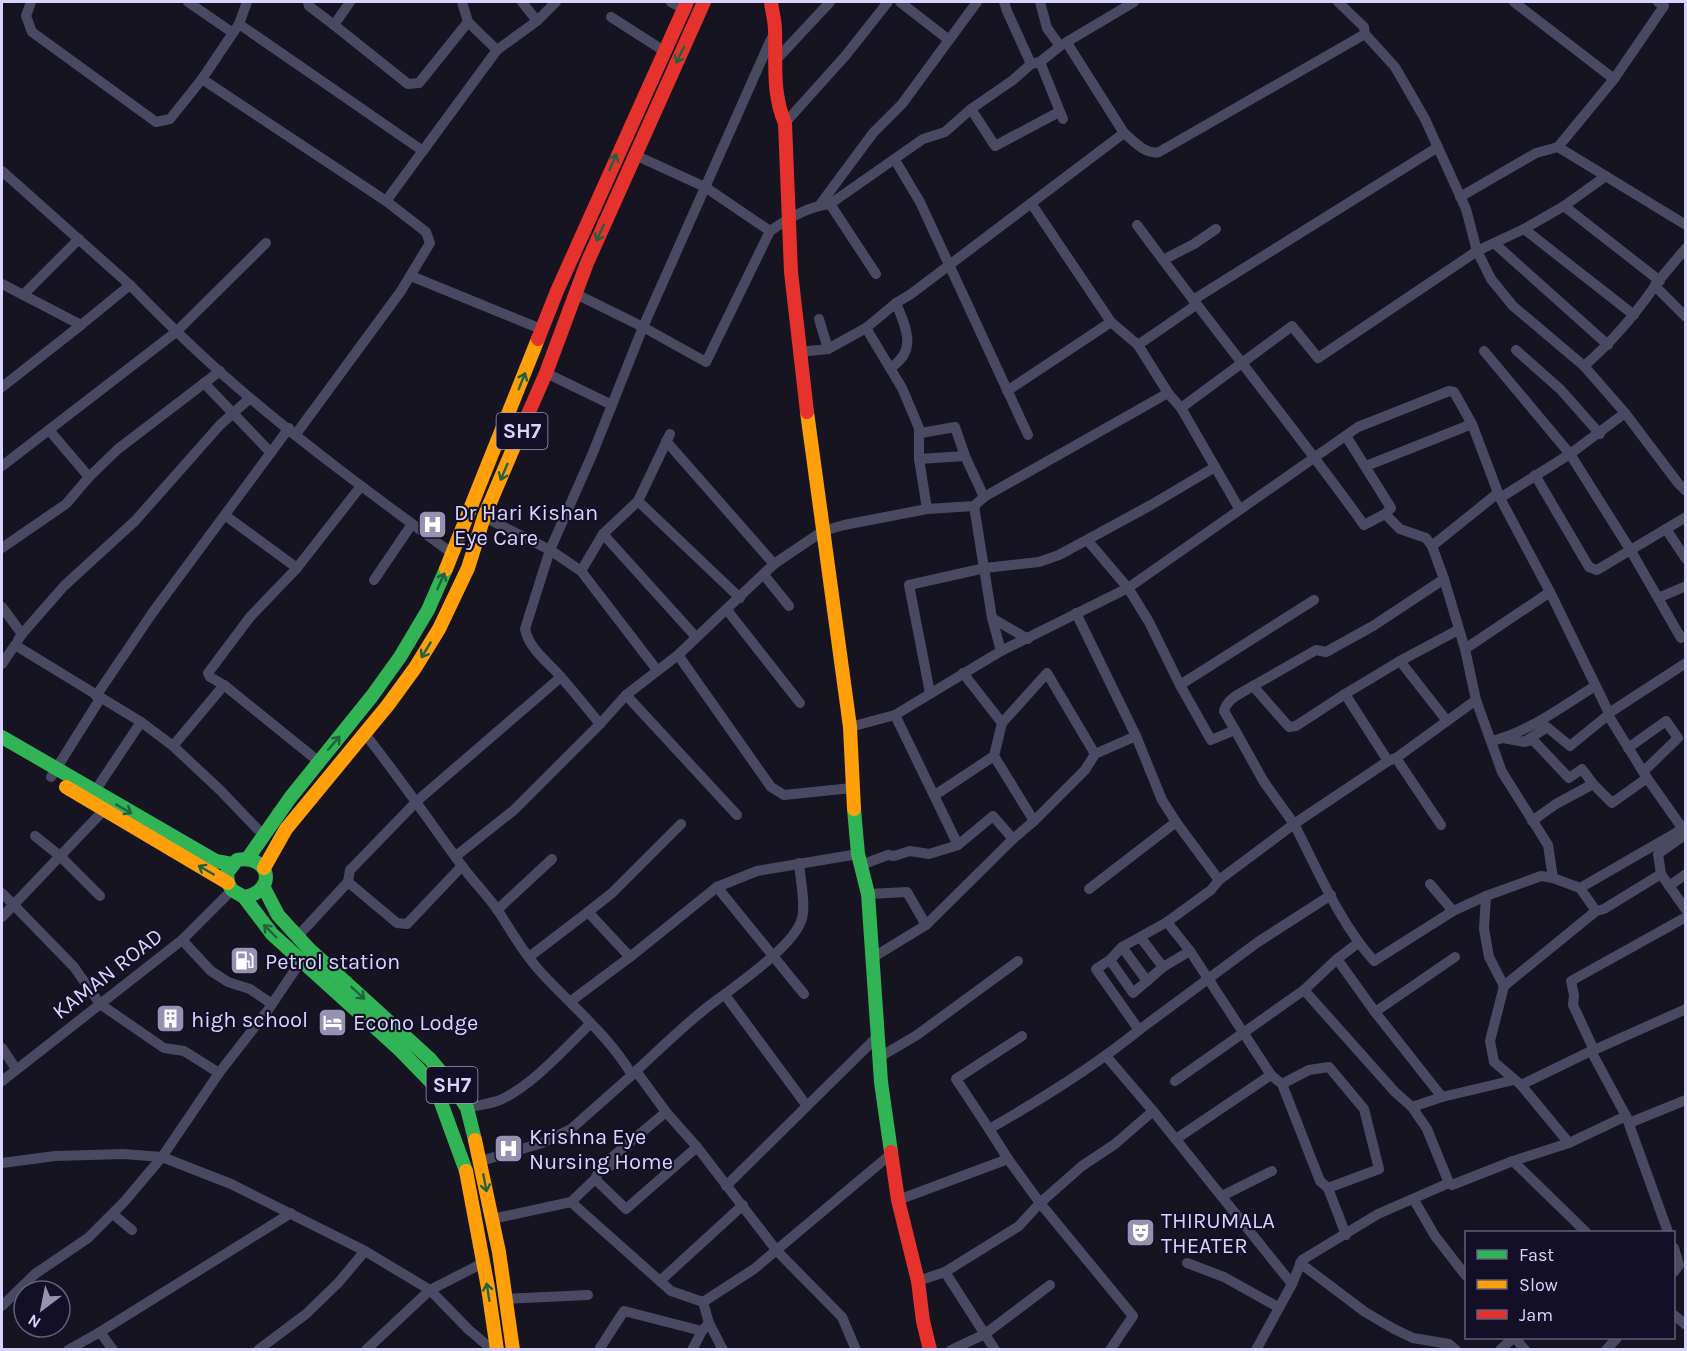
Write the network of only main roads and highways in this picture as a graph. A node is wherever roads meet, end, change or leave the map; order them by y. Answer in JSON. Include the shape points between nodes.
{"nodes":[{"id":1,"x":704,"y":2,"type":"edge"},
{"id":2,"x":771,"y":2,"type":"edge"},
{"id":3,"x":685,"y":5,"type":"edge"},
{"id":4,"x":2,"y":737,"type":"edge"},
{"id":5,"x":2,"y":747,"type":"edge"},
{"id":6,"x":54,"y":774,"type":"junction"},
{"id":7,"x":92,"y":797,"type":"junction"},
{"id":8,"x":248,"y":858,"type":"junction"},
{"id":9,"x":232,"y":864,"type":"junction"},
{"id":10,"x":264,"y":868,"type":"junction"},
{"id":11,"x":264,"y":888,"type":"junction"},
{"id":12,"x":234,"y":890,"type":"junction"},
{"id":13,"x":495,"y":1350,"type":"edge"},
{"id":14,"x":513,"y":1350,"type":"edge"},
{"id":15,"x":930,"y":1350,"type":"edge"}],
"edges":[{"from":1,"to":10,"type":"main road","number":"SH7","one_way":true,"via":[[574,294],[546,373],[484,517],[468,568],[439,629],[365,734],[286,829]]},
{"from":2,"to":15,"type":"main road","via":[[774,62],[785,123],[791,272],[799,352],[850,728],[852,788],[868,894],[878,1059],[898,1200]]},
{"from":8,"to":3,"type":"main road","number":"SH7","one_way":true,"via":[[400,657],[428,610],[541,329]]},
{"from":4,"to":6,"type":"main road"},
{"from":5,"to":6,"type":"main road"},
{"from":6,"to":7,"type":"main road"},
{"from":7,"to":9,"type":"main road","one_way":true,"via":[[216,861]]},
{"from":12,"to":7,"type":"main road","one_way":true,"via":[[103,811]]},
{"from":8,"to":9,"type":"main road"},
{"from":8,"to":10,"type":"main road"},
{"from":9,"to":12,"type":"main road","via":[[227,873]]},
{"from":10,"to":11,"type":"main road","number":"SH7"},
{"from":11,"to":12,"type":"main road","via":[[255,896]]},
{"from":11,"to":14,"type":"main road","number":"SH7","one_way":true,"via":[[278,915],[297,937],[430,1059],[467,1108],[499,1252]]},
{"from":13,"to":12,"type":"main road","number":"SH7","one_way":true,"via":[[468,1176],[435,1086],[262,924]]}]}
